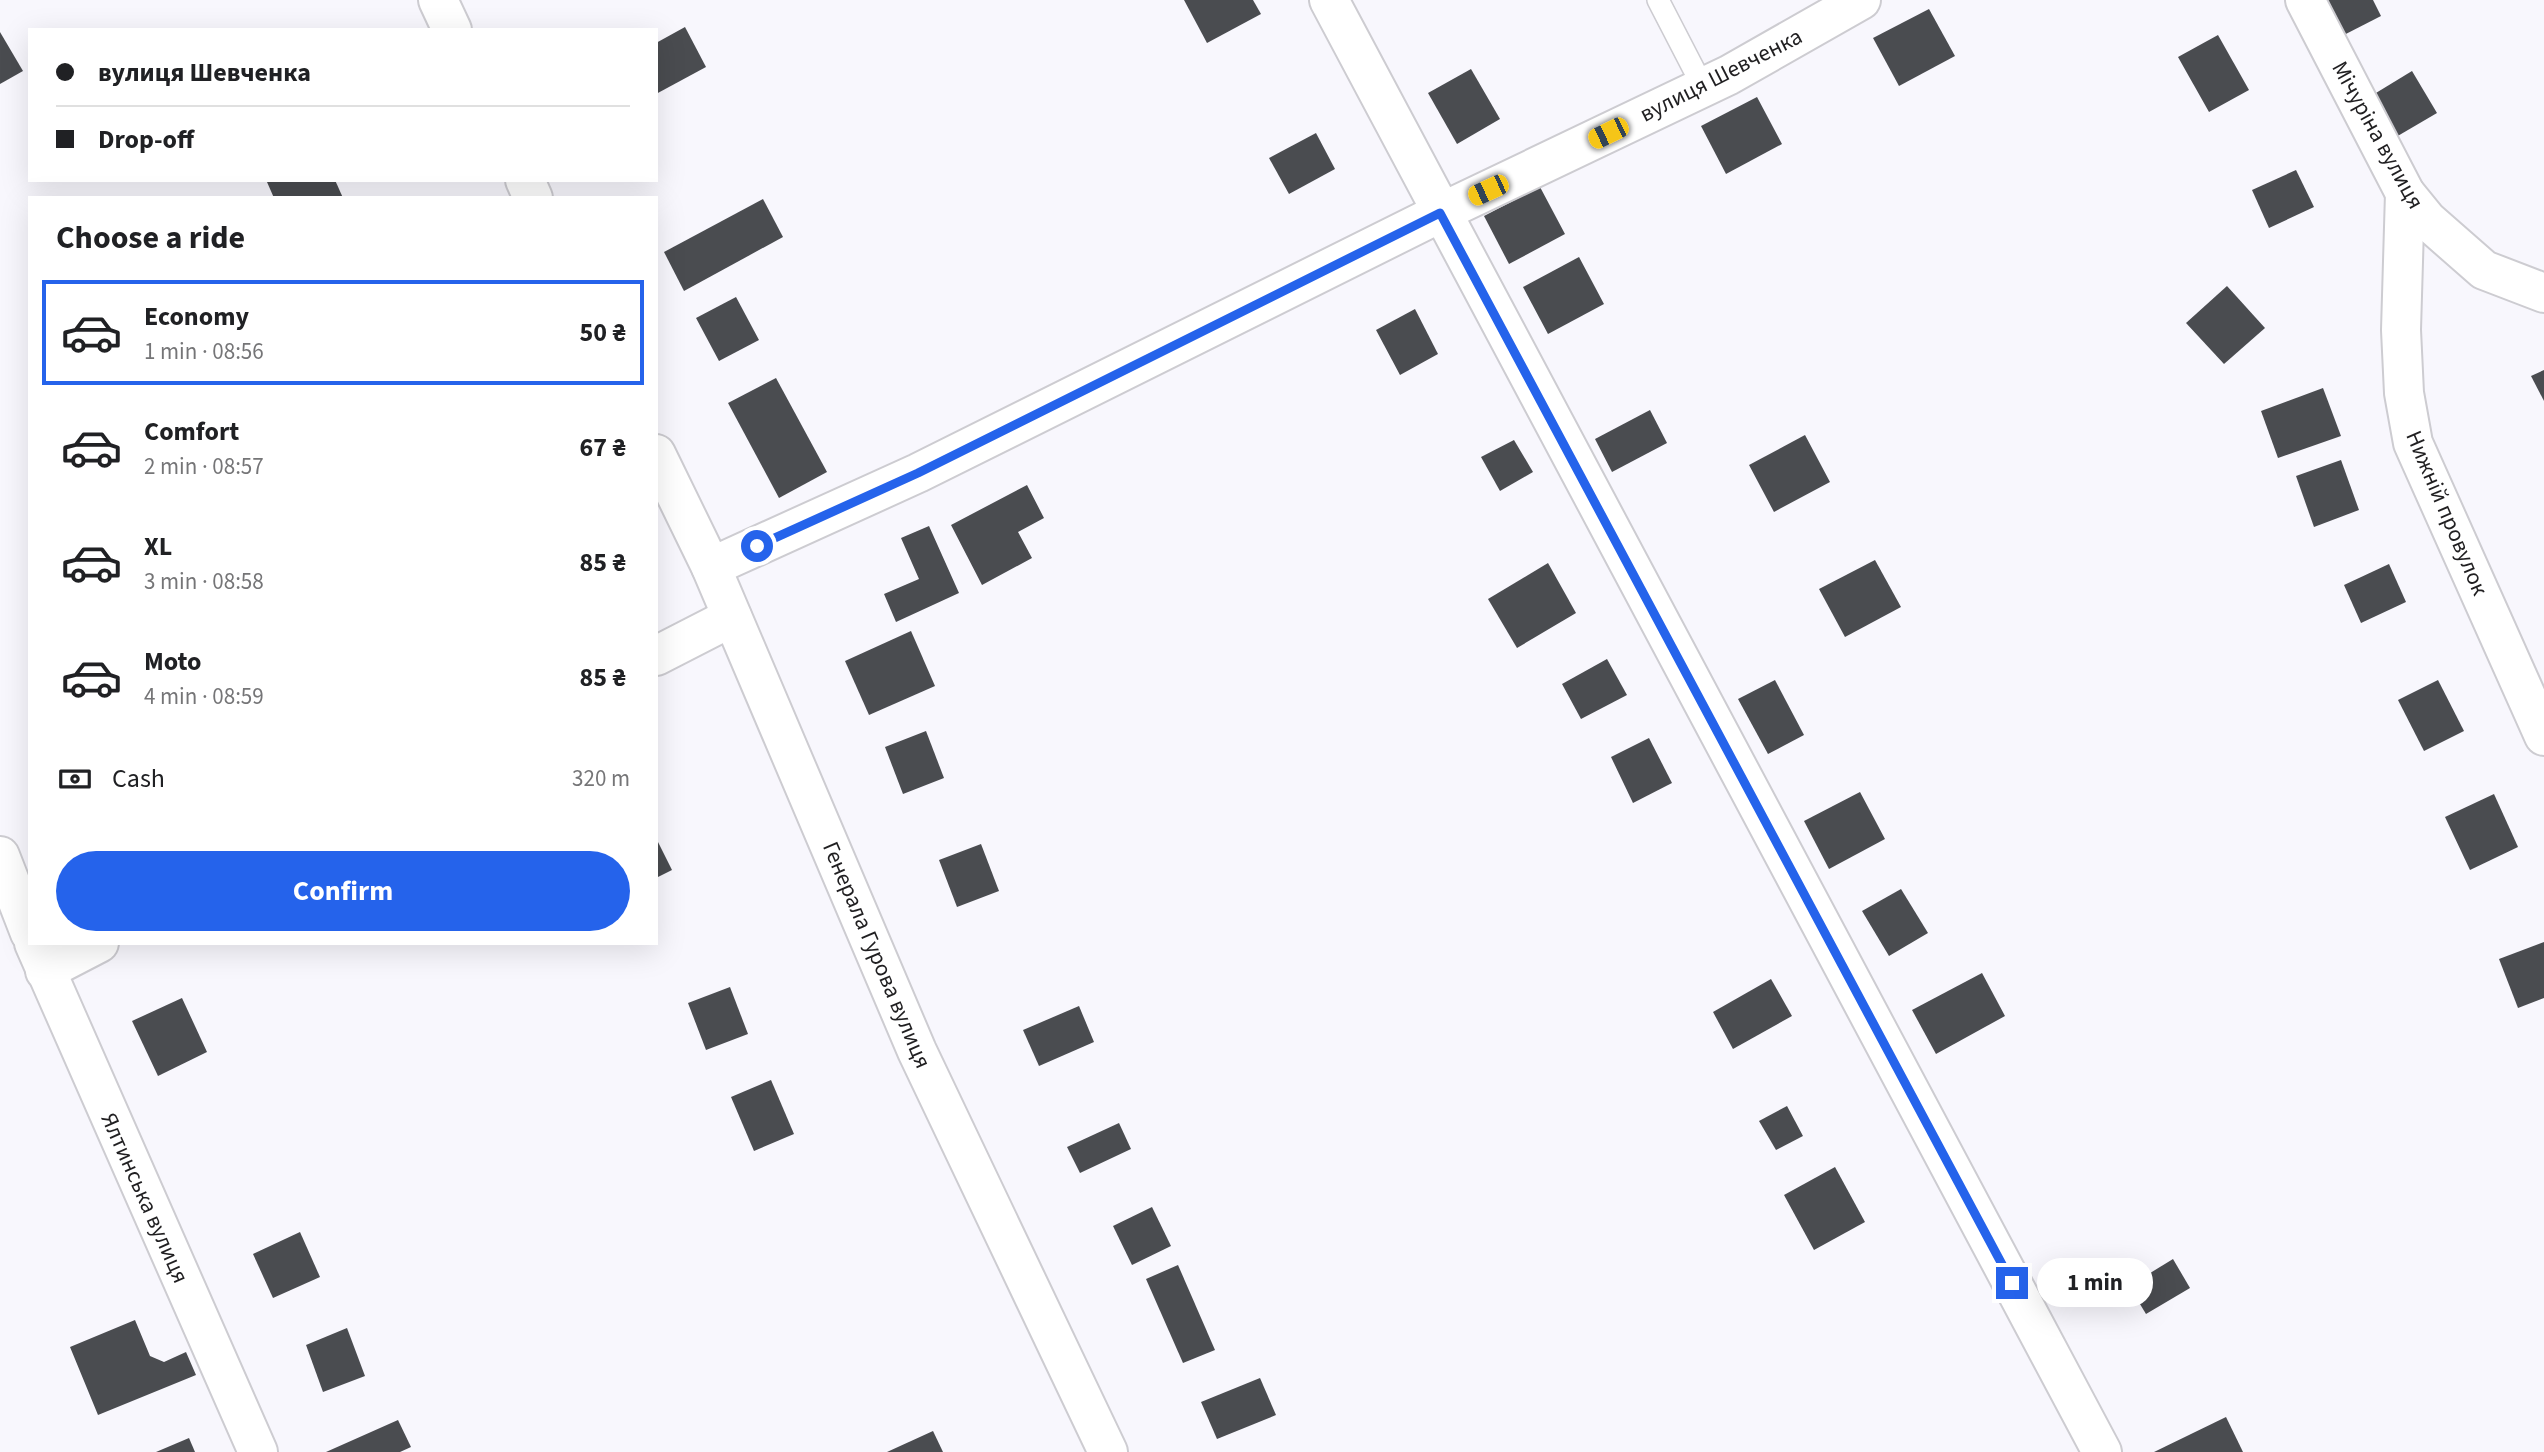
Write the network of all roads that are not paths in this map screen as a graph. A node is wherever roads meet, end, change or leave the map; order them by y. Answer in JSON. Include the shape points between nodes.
{"nodes":[{"id":1,"x":438,"y":0,"type":"edge"},
{"id":2,"x":1329,"y":0,"type":"edge"},
{"id":3,"x":1658,"y":0,"type":"edge"},
{"id":4,"x":1861,"y":0,"type":"edge"},
{"id":5,"x":2305,"y":0,"type":"edge"},
{"id":6,"x":451,"y":28,"type":"edge"},
{"id":7,"x":1703,"y":87,"type":"junction"},
{"id":8,"x":2405,"y":193,"type":"junction"},
{"id":9,"x":1440,"y":213,"type":"junction"},
{"id":10,"x":2544,"y":293,"type":"edge"},
{"id":11,"x":658,"y":458,"type":"edge"},
{"id":12,"x":711,"y":567,"type":"junction"},
{"id":13,"x":732,"y":617,"type":"junction"},
{"id":14,"x":658,"y":655,"type":"edge"},
{"id":15,"x":2544,"y":736,"type":"edge"},
{"id":16,"x":0,"y":856,"type":"edge"},
{"id":17,"x":28,"y":928,"type":"edge"},
{"id":18,"x":90,"y":945,"type":"edge"},
{"id":19,"x":39,"y":957,"type":"edge"},
{"id":20,"x":258,"y":1452,"type":"edge"},
{"id":21,"x":1108,"y":1452,"type":"edge"},
{"id":22,"x":2102,"y":1452,"type":"edge"}],
"edges":[{"from":1,"to":6,"type":"street"},
{"from":2,"to":9,"type":"street"},
{"from":3,"to":7,"type":"lane"},
{"from":4,"to":7,"type":"street","name":"вулиця Шевченка"},
{"from":5,"to":8,"type":"street","name":"Мічуріна вулиця"},
{"from":7,"to":9,"type":"street","name":"вулиця Шевченка"},
{"from":8,"to":10,"type":"street","name":"Мічуріна вулиця","via":[[2427,220],[2484,270]]},
{"from":8,"to":15,"type":"street","name":"Нижній провулок","via":[[2401,330],[2404,393],[2413,443]]},
{"from":9,"to":12,"type":"street","name":"вулиця Шевченка","via":[[918,473]]},
{"from":9,"to":22,"type":"street"},
{"from":11,"to":12,"type":"street","name":"Генерала Гурова вулиця"},
{"from":12,"to":13,"type":"street","name":"Генерала Гурова вулиця"},
{"from":13,"to":14,"type":"street"},
{"from":13,"to":21,"type":"street","name":"Генерала Гурова вулиця","via":[[917,1051]]},
{"from":16,"to":17,"type":"street"},
{"from":18,"to":19,"type":"street"},
{"from":19,"to":20,"type":"street","name":"Ялтинська вулиця"}]}
